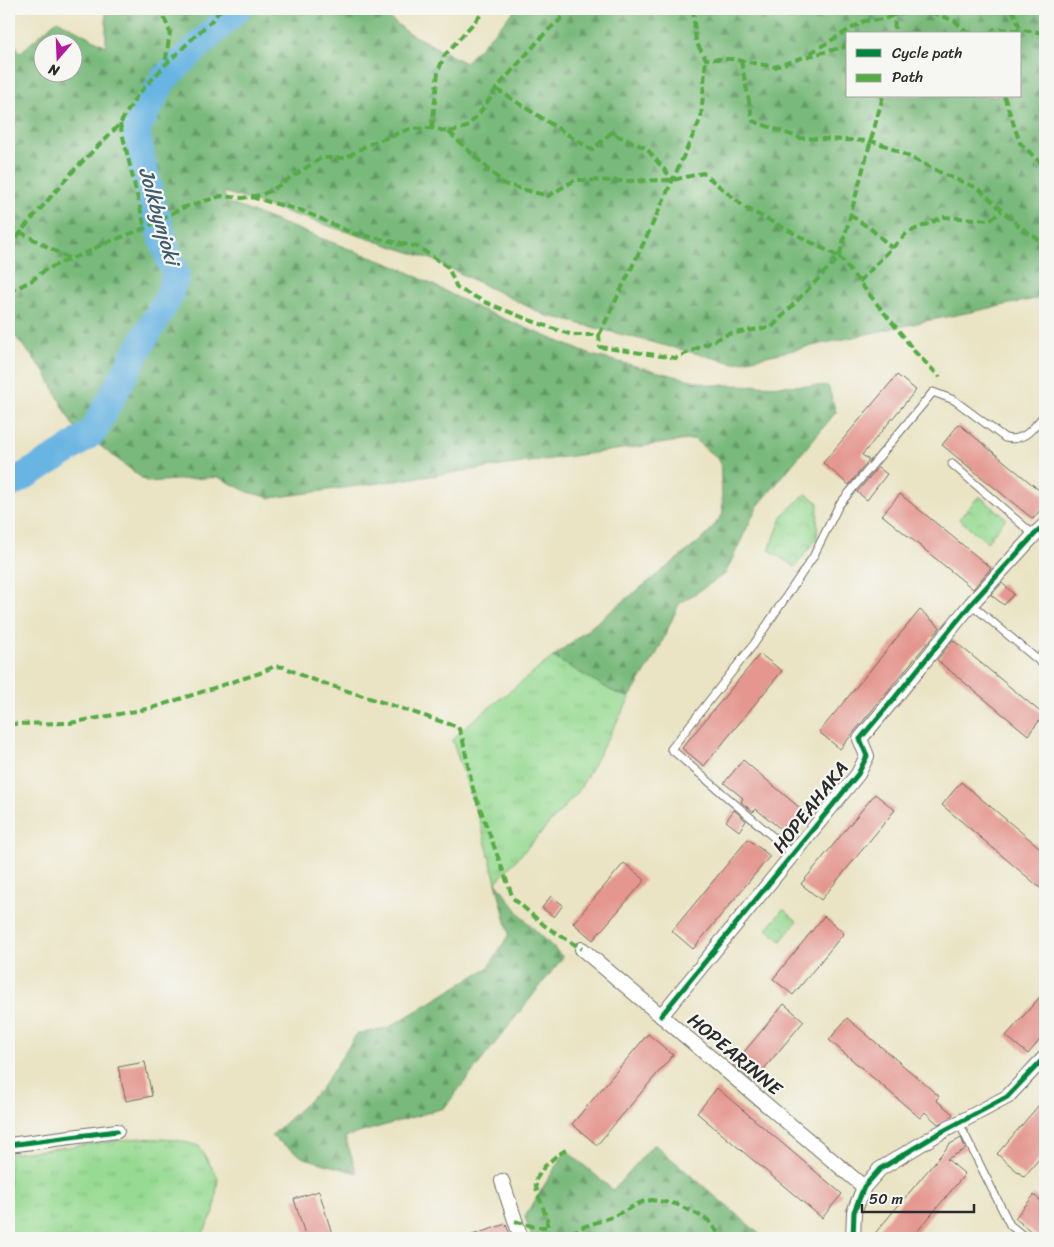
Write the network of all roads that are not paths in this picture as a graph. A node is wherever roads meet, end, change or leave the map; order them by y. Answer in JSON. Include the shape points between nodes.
{"nodes":[{"id":1,"x":1045,"y":414,"type":"edge"},
{"id":2,"x":952,"y":464,"type":"dead end"},
{"id":3,"x":1045,"y":525,"type":"edge"},
{"id":4,"x":1034,"y":535,"type":"junction"},
{"id":5,"x":970,"y":604,"type":"junction"},
{"id":6,"x":1045,"y":651,"type":"edge"},
{"id":7,"x":1038,"y":660,"type":"junction"},
{"id":8,"x":1045,"y":666,"type":"edge"},
{"id":9,"x":792,"y":854,"type":"junction"},
{"id":10,"x":582,"y":949,"type":"dead end"},
{"id":11,"x":661,"y":1016,"type":"junction"},
{"id":12,"x":1045,"y":1057,"type":"edge"},
{"id":13,"x":959,"y":1123,"type":"junction"},
{"id":14,"x":117,"y":1131,"type":"dead end"},
{"id":15,"x":9,"y":1145,"type":"edge"},
{"id":16,"x":502,"y":1181,"type":"dead end"},
{"id":17,"x":864,"y":1187,"type":"junction"},
{"id":18,"x":521,"y":1238,"type":"edge"},
{"id":19,"x":853,"y":1238,"type":"edge"},
{"id":20,"x":1026,"y":1238,"type":"edge"}],
"edges":[{"from":1,"to":9,"type":"lane","via":[[1027,434],[1013,440],[1005,438],[954,400],[933,392],[839,505],[813,557],[754,644],[671,749]]},
{"from":2,"to":4,"type":"lane"},
{"from":3,"to":4,"type":"street","name":"HOPEAHAKA"},
{"from":4,"to":5,"type":"street","name":"HOPEAHAKA"},
{"from":5,"to":7,"type":"lane"},
{"from":5,"to":9,"type":"street","name":"HOPEAHAKA","via":[[860,739],[867,756],[858,774]]},
{"from":6,"to":7,"type":"lane"},
{"from":7,"to":8,"type":"lane"},
{"from":9,"to":11,"type":"street","name":"HOPEAHAKA"},
{"from":10,"to":11,"type":"street","name":"HOPEARINNE"},
{"from":11,"to":17,"type":"street","name":"HOPEARINNE"},
{"from":12,"to":13,"type":"street","via":[[1008,1098]]},
{"from":13,"to":17,"type":"street","via":[[880,1169]]},
{"from":13,"to":20,"type":"lane","via":[[1010,1225]]},
{"from":14,"to":15,"type":"street"},
{"from":16,"to":18,"type":"street"},
{"from":17,"to":19,"type":"street","via":[[854,1212]]}]}
